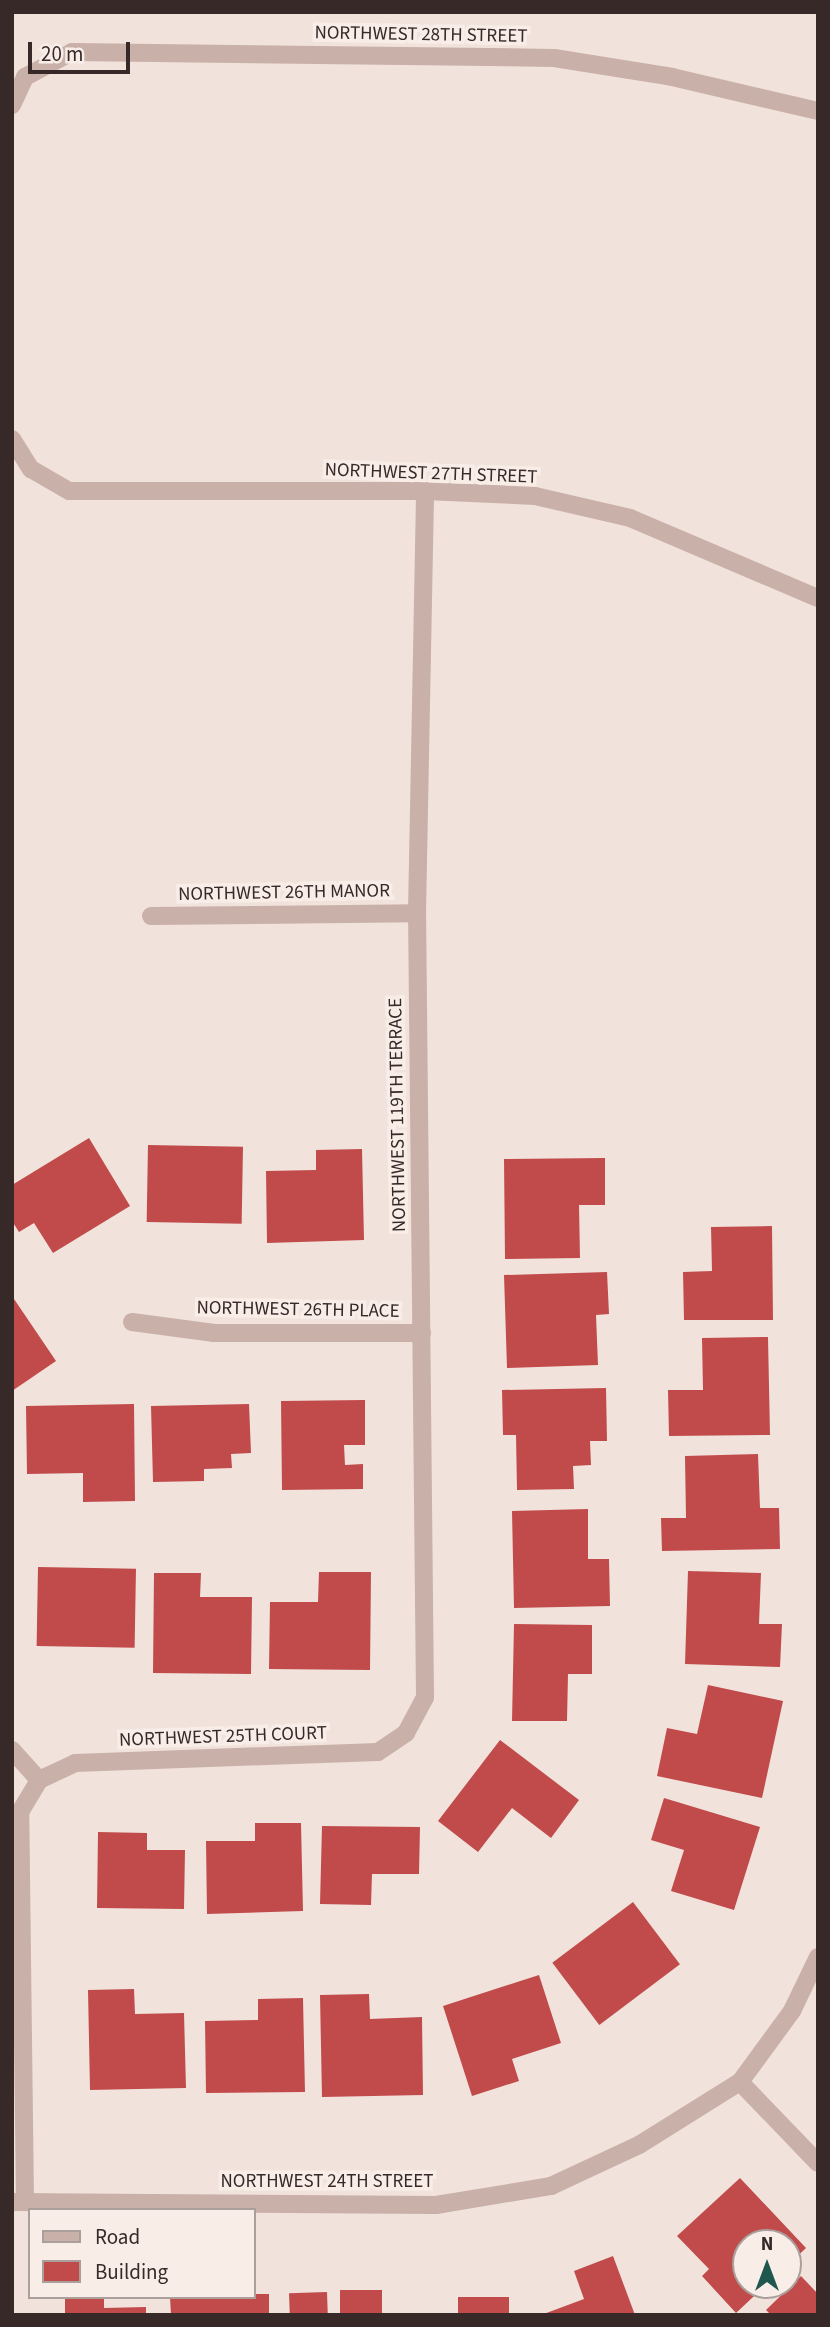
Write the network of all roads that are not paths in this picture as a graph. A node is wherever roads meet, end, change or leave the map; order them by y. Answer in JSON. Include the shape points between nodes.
{"nodes":[{"id":1,"x":12,"y":105,"type":"edge"},
{"id":2,"x":818,"y":111,"type":"edge"},
{"id":3,"x":12,"y":439,"type":"edge"},
{"id":4,"x":425,"y":491,"type":"junction"},
{"id":5,"x":818,"y":598,"type":"edge"},
{"id":6,"x":417,"y":913,"type":"junction"},
{"id":7,"x":151,"y":916,"type":"dead end"},
{"id":8,"x":132,"y":1322,"type":"dead end"},
{"id":9,"x":422,"y":1333,"type":"junction"},
{"id":10,"x":406,"y":1733,"type":"joint"},
{"id":11,"x":12,"y":1750,"type":"edge"},
{"id":12,"x":39,"y":1780,"type":"junction"},
{"id":13,"x":818,"y":1957,"type":"edge"},
{"id":14,"x":740,"y":2082,"type":"junction"},
{"id":15,"x":818,"y":2163,"type":"edge"},
{"id":16,"x":19,"y":2202,"type":"edge"}],
"edges":[{"from":1,"to":2,"type":"street","name":"NORTHWEST 28TH STREET","via":[[25,76],[72,52],[554,58],[672,76]]},
{"from":3,"to":4,"type":"street","name":"NORTHWEST 27TH STREET","via":[[31,469],[69,491]]},
{"from":4,"to":5,"type":"street","name":"NORTHWEST 27TH STREET","via":[[535,496],[630,518]]},
{"from":4,"to":6,"type":"street","name":"NORTHWEST 119TH TERRACE"},
{"from":6,"to":7,"type":"street","name":"NORTHWEST 26TH MANOR"},
{"from":6,"to":9,"type":"street","name":"NORTHWEST 119TH TERRACE"},
{"from":8,"to":9,"type":"street","name":"NORTHWEST 26TH PLACE","via":[[214,1333]]},
{"from":9,"to":10,"type":"street","name":"NORTHWEST 119TH TERRACE","via":[[425,1698]]},
{"from":10,"to":12,"type":"street","name":"NORTHWEST 25TH COURT","via":[[379,1752],[75,1763]]},
{"from":11,"to":12,"type":"street"},
{"from":12,"to":16,"type":"street","via":[[20,1812]]},
{"from":13,"to":14,"type":"street","via":[[792,2011]]},
{"from":14,"to":15,"type":"street"},
{"from":14,"to":16,"type":"street","name":"NORTHWEST 24TH STREET","via":[[639,2145],[551,2186],[436,2205]]}]}
